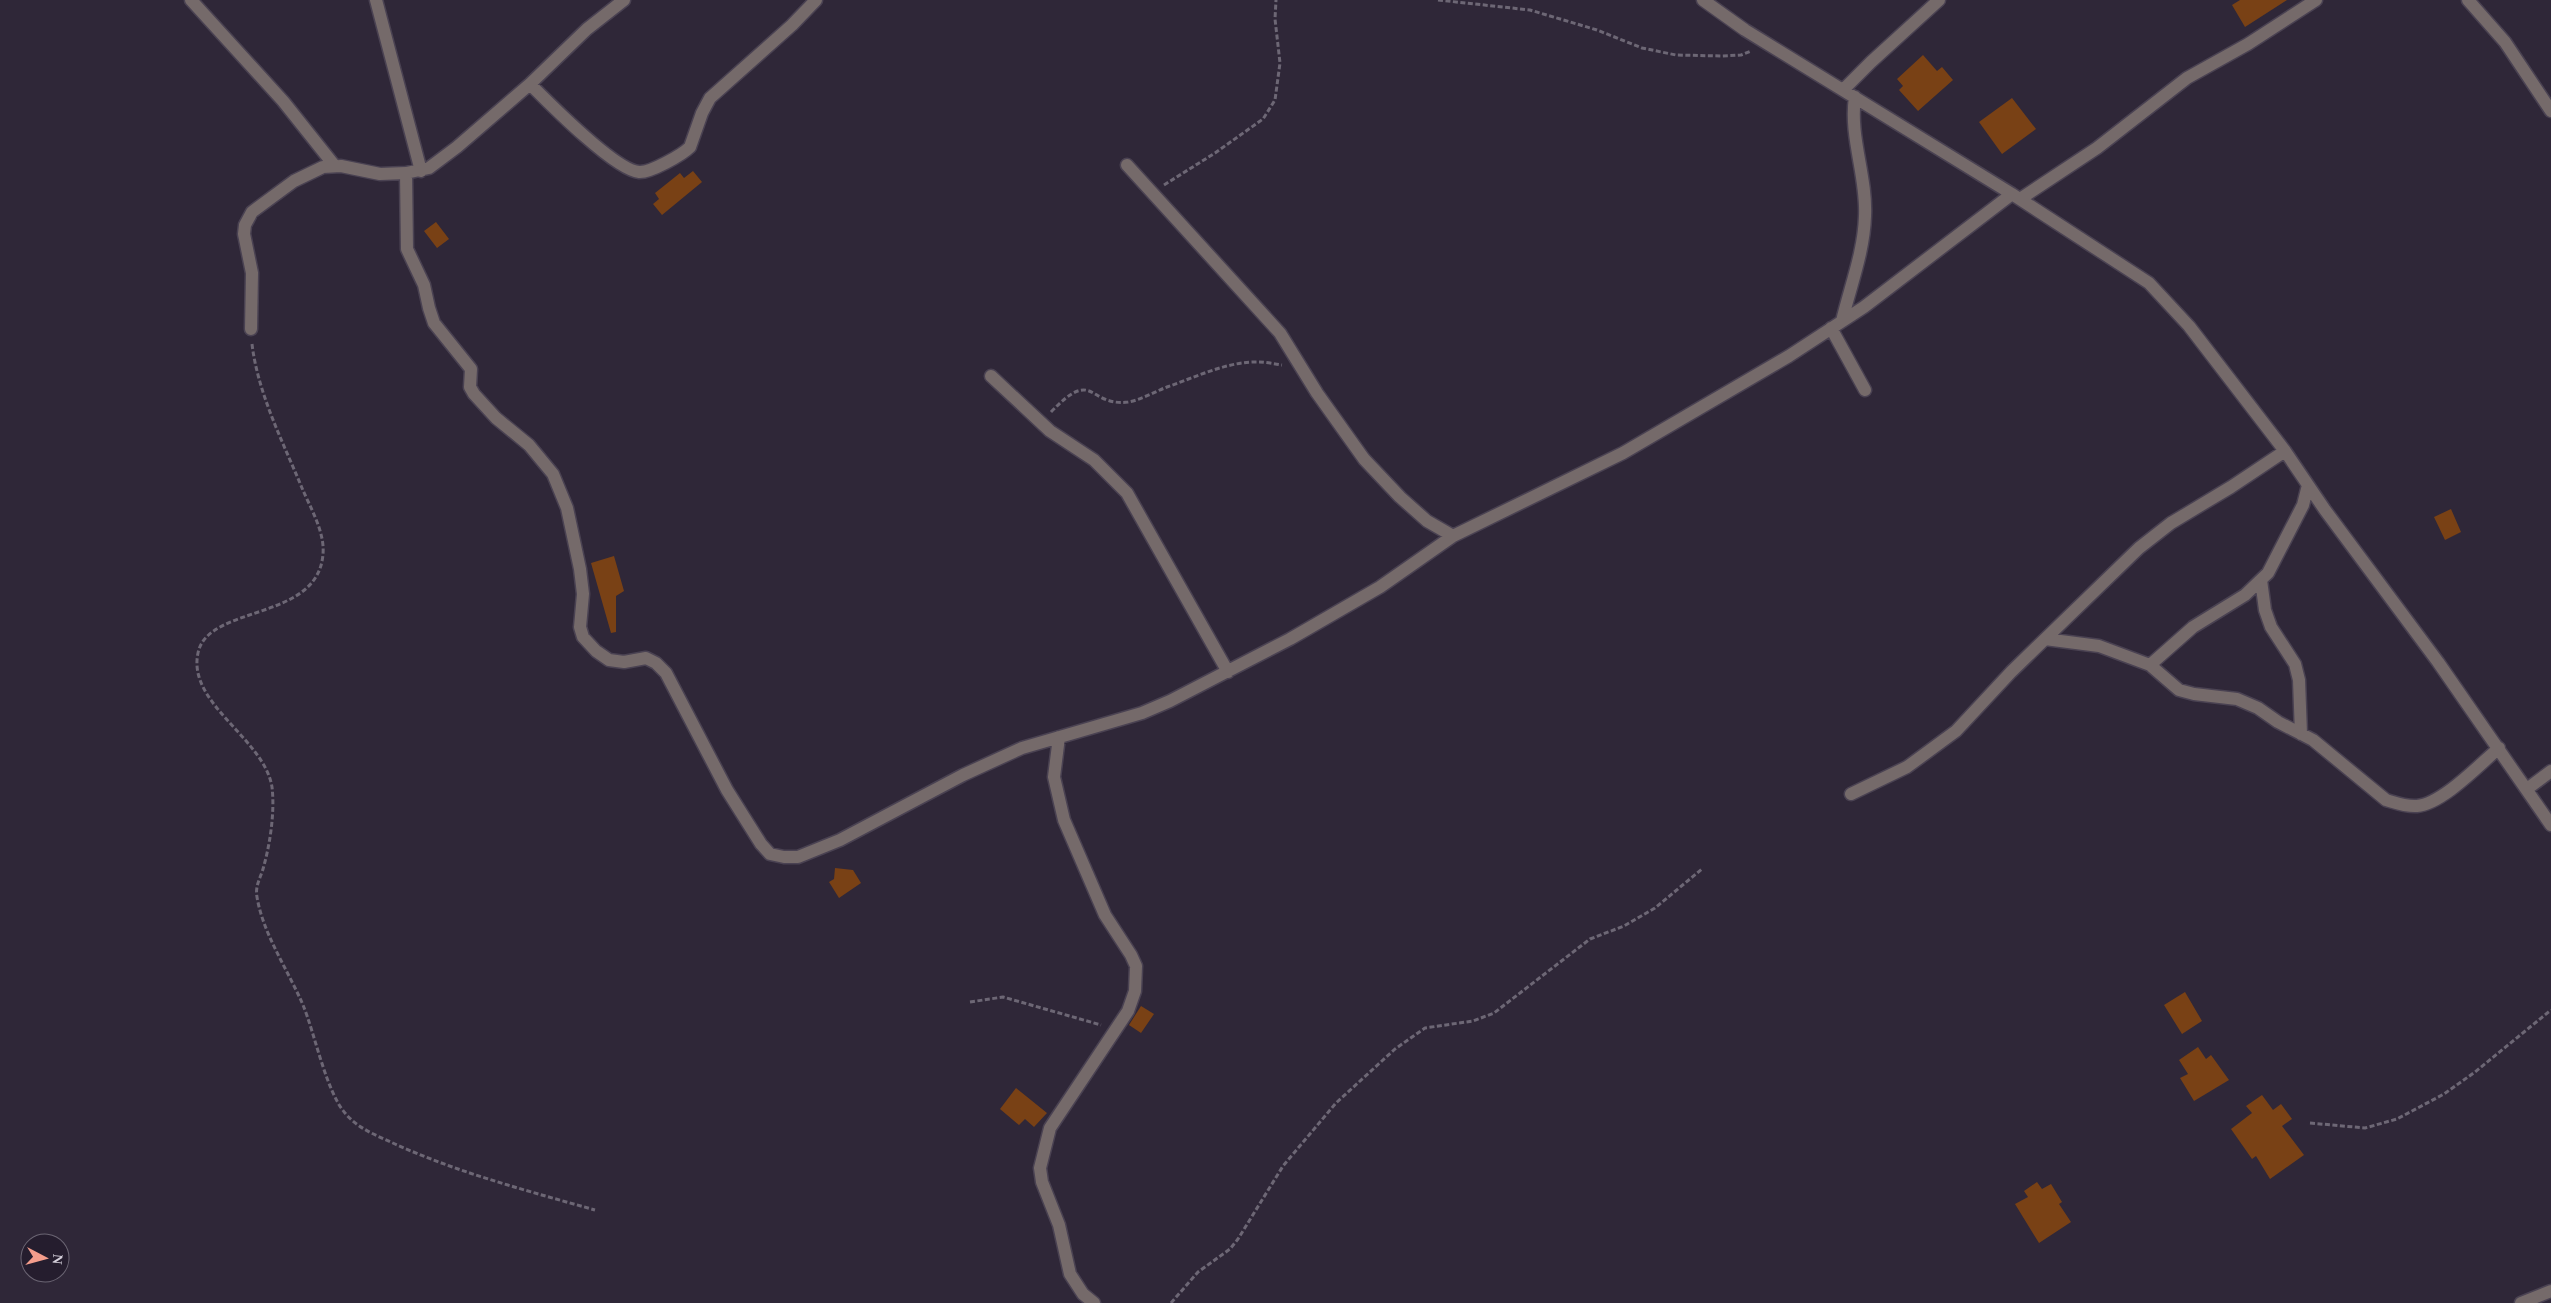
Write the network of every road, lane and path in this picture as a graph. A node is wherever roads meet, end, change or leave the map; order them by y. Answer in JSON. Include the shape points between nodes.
{"nodes":[{"id":1,"x":191,"y":0,"type":"edge"},
{"id":2,"x":376,"y":0,"type":"edge"},
{"id":3,"x":624,"y":0,"type":"edge"},
{"id":4,"x":816,"y":0,"type":"edge"},
{"id":5,"x":1276,"y":0,"type":"edge"},
{"id":6,"x":1438,"y":0,"type":"edge"},
{"id":7,"x":1703,"y":0,"type":"edge"},
{"id":8,"x":1939,"y":0,"type":"edge"},
{"id":9,"x":2316,"y":0,"type":"edge"},
{"id":10,"x":2468,"y":0,"type":"edge"},
{"id":11,"x":1762,"y":40,"type":"junction"},
{"id":12,"x":530,"y":84,"type":"junction"},
{"id":13,"x":1844,"y":90,"type":"junction"},
{"id":14,"x":1855,"y":98,"type":"junction"},
{"id":15,"x":2551,"y":111,"type":"edge"},
{"id":16,"x":1127,"y":165,"type":"dead end"},
{"id":17,"x":334,"y":166,"type":"junction"},
{"id":18,"x":421,"y":171,"type":"junction"},
{"id":19,"x":406,"y":173,"type":"junction"},
{"id":20,"x":1153,"y":192,"type":"junction"},
{"id":21,"x":2016,"y":197,"type":"junction"},
{"id":22,"x":1836,"y":325,"type":"junction"},
{"id":23,"x":251,"y":328,"type":"joint"},
{"id":24,"x":1300,"y":366,"type":"junction"},
{"id":25,"x":991,"y":376,"type":"dead end"},
{"id":26,"x":1865,"y":390,"type":"dead end"},
{"id":27,"x":1041,"y":423,"type":"junction"},
{"id":28,"x":2285,"y":451,"type":"junction"},
{"id":29,"x":2308,"y":485,"type":"junction"},
{"id":30,"x":1453,"y":536,"type":"junction"},
{"id":31,"x":2261,"y":580,"type":"junction"},
{"id":32,"x":2045,"y":639,"type":"junction"},
{"id":33,"x":2150,"y":665,"type":"junction"},
{"id":34,"x":1228,"y":672,"type":"junction"},
{"id":35,"x":2301,"y":734,"type":"junction"},
{"id":36,"x":1059,"y":737,"type":"junction"},
{"id":37,"x":2499,"y":748,"type":"junction"},
{"id":38,"x":2551,"y":771,"type":"edge"},
{"id":39,"x":2527,"y":789,"type":"junction"},
{"id":40,"x":1851,"y":794,"type":"dead end"},
{"id":41,"x":2551,"y":825,"type":"edge"},
{"id":42,"x":1702,"y":869,"type":"dead end"},
{"id":43,"x":970,"y":1002,"type":"dead end"},
{"id":44,"x":2551,"y":1010,"type":"edge"},
{"id":45,"x":1116,"y":1029,"type":"junction"},
{"id":46,"x":2310,"y":1123,"type":"dead end"},
{"id":47,"x":595,"y":1210,"type":"dead end"},
{"id":48,"x":2551,"y":1291,"type":"edge"},
{"id":49,"x":1094,"y":1303,"type":"edge"},
{"id":50,"x":1171,"y":1303,"type":"edge"},
{"id":51,"x":2521,"y":1303,"type":"edge"}],
"edges":[{"from":1,"to":17,"type":"street","via":[[284,100]]},
{"from":2,"to":18,"type":"street"},
{"from":3,"to":12,"type":"street","via":[[587,29]]},
{"from":4,"to":12,"type":"street","via":[[710,98],[690,148],[648,172],[630,169],[613,158]]},
{"from":5,"to":20,"type":"path","via":[[1280,63],[1274,100],[1263,118]]},
{"from":6,"to":11,"type":"path","via":[[1530,10],[1597,30],[1642,48],[1676,55],[1741,55],[1754,49]]},
{"from":7,"to":11,"type":"street"},
{"from":8,"to":13,"type":"street","via":[[1876,56]]},
{"from":9,"to":21,"type":"street","via":[[2187,78],[2097,148]]},
{"from":10,"to":15,"type":"street","via":[[2505,42]]},
{"from":11,"to":13,"type":"street"},
{"from":12,"to":18,"type":"street","via":[[436,164]]},
{"from":13,"to":14,"type":"street"},
{"from":14,"to":21,"type":"street"},
{"from":14,"to":22,"type":"street","via":[[1853,129],[1864,182],[1865,216],[1862,248]]},
{"from":16,"to":20,"type":"street"},
{"from":17,"to":19,"type":"street","via":[[371,174]]},
{"from":17,"to":23,"type":"street","via":[[313,170],[294,181],[248,217],[244,234],[252,273]]},
{"from":18,"to":19,"type":"street"},
{"from":19,"to":36,"type":"street","via":[[407,249],[424,284],[431,315],[471,368],[470,387],[474,394],[543,460],[553,474],[567,508],[583,584],[580,622],[583,637],[609,660],[624,662],[646,658],[656,662],[666,673],[727,790],[760,844],[770,854],[798,857],[822,848],[963,774],[1022,748]]},
{"from":20,"to":24,"type":"street","via":[[1261,310]]},
{"from":21,"to":22,"type":"street"},
{"from":21,"to":28,"type":"street","via":[[2148,283],[2189,326]]},
{"from":22,"to":26,"type":"street"},
{"from":22,"to":30,"type":"street","via":[[1738,388],[1623,453]]},
{"from":23,"to":47,"type":"path","via":[[254,361],[266,400],[318,526],[324,550],[321,569],[309,587],[280,605],[233,621],[208,635],[198,653],[196,666],[201,683],[259,756],[272,786],[265,861],[257,884],[263,916],[309,1020],[337,1099],[354,1122],[368,1132],[415,1153],[493,1181]]},
{"from":24,"to":27,"type":"path","via":[[1239,363],[1135,401],[1116,401],[1088,390],[1075,391]]},
{"from":24,"to":30,"type":"street","via":[[1364,459],[1427,521]]},
{"from":25,"to":27,"type":"street"},
{"from":27,"to":34,"type":"street","via":[[1094,460],[1127,493]]},
{"from":28,"to":29,"type":"street"},
{"from":28,"to":32,"type":"street","via":[[2171,523],[2139,548]]},
{"from":29,"to":31,"type":"street","via":[[2303,505],[2287,538]]},
{"from":29,"to":37,"type":"street"},
{"from":30,"to":34,"type":"street","via":[[1380,587]]},
{"from":31,"to":33,"type":"street","via":[[2245,595],[2193,627]]},
{"from":31,"to":35,"type":"street","via":[[2268,618],[2295,664],[2299,680]]},
{"from":32,"to":33,"type":"street","via":[[2099,646]]},
{"from":32,"to":40,"type":"street","via":[[1956,731],[1907,767]]},
{"from":33,"to":35,"type":"street","via":[[2179,690],[2237,699]]},
{"from":34,"to":36,"type":"street","via":[[1142,713]]},
{"from":35,"to":37,"type":"street","via":[[2333,755],[2386,800],[2417,806],[2449,790]]},
{"from":36,"to":45,"type":"street","via":[[1054,777],[1064,820],[1106,915],[1136,966],[1135,991],[1128,1011]]},
{"from":37,"to":39,"type":"street"},
{"from":38,"to":39,"type":"street"},
{"from":39,"to":41,"type":"street"},
{"from":42,"to":50,"type":"path","via":[[1655,908],[1624,926],[1590,939],[1494,1013],[1473,1021],[1425,1028],[1395,1049],[1336,1103],[1282,1166],[1230,1249],[1198,1272]]},
{"from":43,"to":45,"type":"path","via":[[1003,997]]},
{"from":44,"to":46,"type":"path","via":[[2475,1072],[2404,1116],[2365,1128]]},
{"from":45,"to":49,"type":"street","via":[[1050,1128],[1040,1168],[1070,1274],[1083,1294]]},
{"from":48,"to":51,"type":"street"}]}
